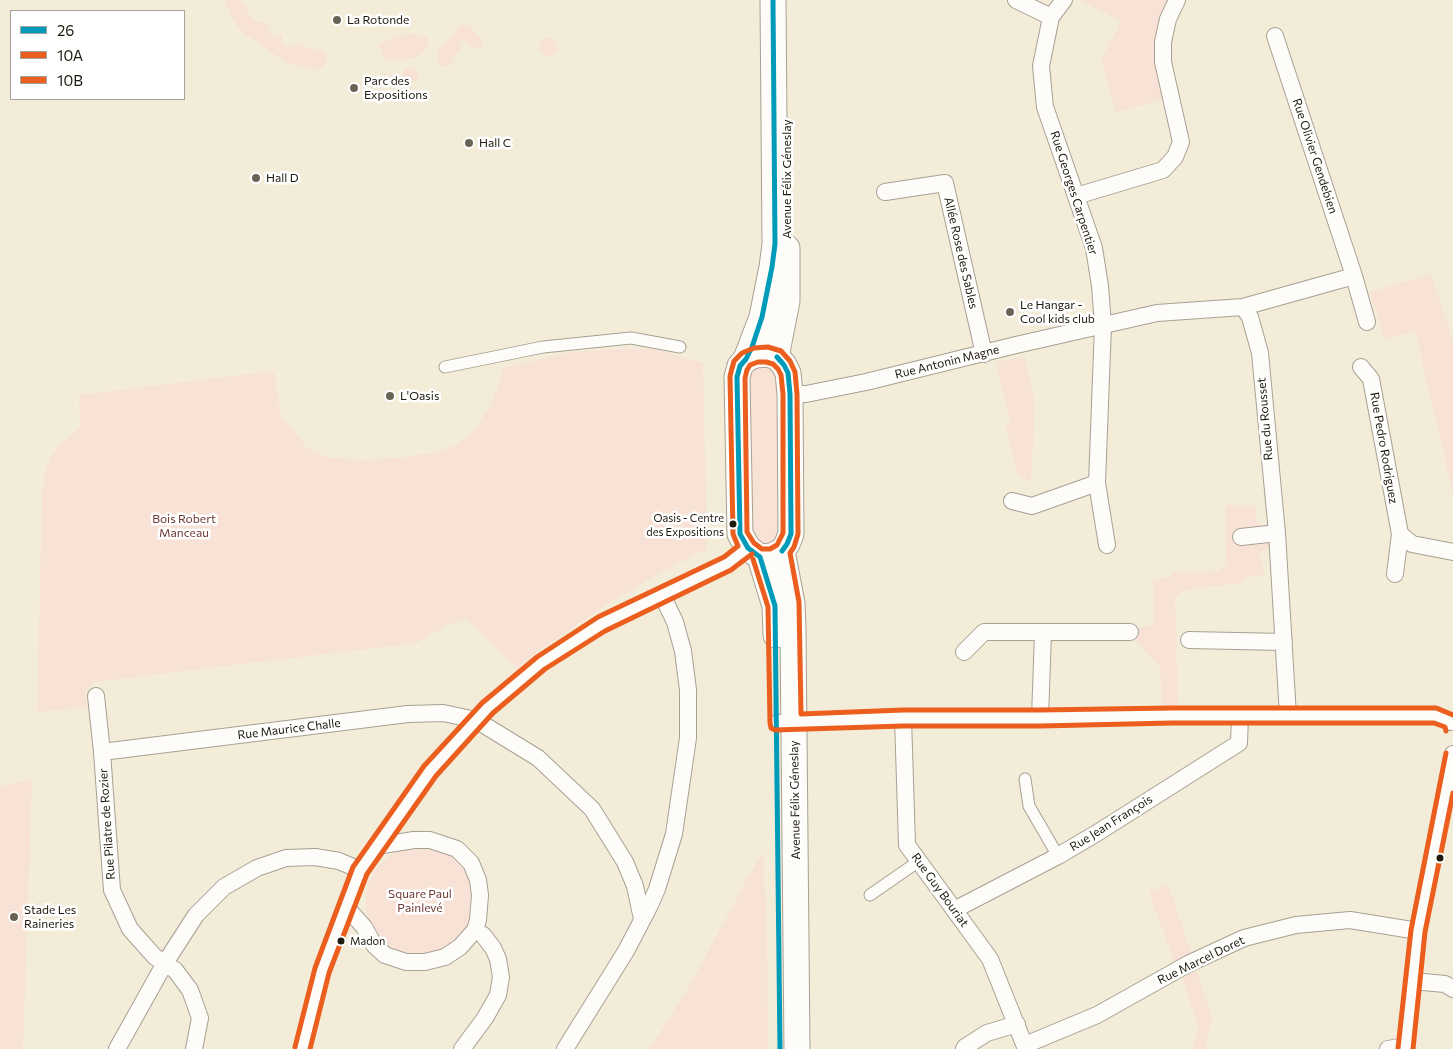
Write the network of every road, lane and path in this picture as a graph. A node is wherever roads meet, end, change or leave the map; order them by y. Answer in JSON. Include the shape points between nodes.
{"nodes":[{"id":1,"x":773,"y":0,"type":"edge"},
{"id":2,"x":787,"y":0,"type":"edge"},
{"id":3,"x":1016,"y":0,"type":"edge"},
{"id":4,"x":1064,"y":0,"type":"edge"},
{"id":5,"x":1177,"y":0,"type":"edge"},
{"id":6,"x":1051,"y":17,"type":"junction"},
{"id":7,"x":1275,"y":36,"type":"dead end"},
{"id":8,"x":885,"y":192,"type":"dead end"},
{"id":9,"x":1076,"y":196,"type":"junction"},
{"id":10,"x":1354,"y":276,"type":"junction"},
{"id":11,"x":1243,"y":307,"type":"junction"},
{"id":12,"x":1367,"y":322,"type":"dead end"},
{"id":13,"x":1104,"y":325,"type":"junction"},
{"id":14,"x":680,"y":347,"type":"dead end"},
{"id":15,"x":984,"y":354,"type":"junction"},
{"id":16,"x":777,"y":357,"type":"junction"},
{"id":17,"x":746,"y":359,"type":"junction"},
{"id":18,"x":445,"y":367,"type":"dead end"},
{"id":19,"x":1361,"y":367,"type":"dead end"},
{"id":20,"x":790,"y":394,"type":"junction"},
{"id":21,"x":1097,"y":483,"type":"junction"},
{"id":22,"x":1012,"y":501,"type":"dead end"},
{"id":23,"x":1277,"y":533,"type":"junction"},
{"id":24,"x":1400,"y":534,"type":"junction"},
{"id":25,"x":1241,"y":538,"type":"dead end"},
{"id":26,"x":1107,"y":545,"type":"dead end"},
{"id":27,"x":763,"y":552,"type":"junction"},
{"id":28,"x":1453,"y":552,"type":"edge"},
{"id":29,"x":1395,"y":574,"type":"dead end"},
{"id":30,"x":662,"y":595,"type":"junction"},
{"id":31,"x":1043,"y":632,"type":"junction"},
{"id":32,"x":1130,"y":632,"type":"dead end"},
{"id":33,"x":1189,"y":640,"type":"dead end"},
{"id":34,"x":1284,"y":642,"type":"junction"},
{"id":35,"x":964,"y":652,"type":"dead end"},
{"id":36,"x":96,"y":696,"type":"dead end"},
{"id":37,"x":1240,"y":715,"type":"junction"},
{"id":38,"x":1288,"y":716,"type":"junction"},
{"id":39,"x":903,"y":718,"type":"junction"},
{"id":40,"x":1040,"y":718,"type":"junction"},
{"id":41,"x":476,"y":720,"type":"junction"},
{"id":42,"x":785,"y":722,"type":"junction"},
{"id":43,"x":1452,"y":723,"type":"edge"},
{"id":44,"x":102,"y":752,"type":"junction"},
{"id":45,"x":1453,"y":754,"type":"edge"},
{"id":46,"x":1026,"y":779,"type":"dead end"},
{"id":47,"x":376,"y":846,"type":"junction"},
{"id":48,"x":1058,"y":856,"type":"junction"},
{"id":49,"x":919,"y":861,"type":"junction"},
{"id":50,"x":360,"y":870,"type":"junction"},
{"id":51,"x":870,"y":895,"type":"dead end"},
{"id":52,"x":347,"y":908,"type":"junction"},
{"id":53,"x":954,"y":910,"type":"junction"},
{"id":54,"x":642,"y":920,"type":"junction"},
{"id":55,"x":475,"y":930,"type":"junction"},
{"id":56,"x":1418,"y":932,"type":"junction"},
{"id":57,"x":165,"y":963,"type":"junction"},
{"id":58,"x":1412,"y":982,"type":"junction"},
{"id":59,"x":1453,"y":989,"type":"edge"},
{"id":60,"x":1017,"y":1024,"type":"junction"},
{"id":61,"x":1026,"y":1047,"type":"edge"},
{"id":62,"x":1405,"y":1047,"type":"edge"},
{"id":63,"x":117,"y":1049,"type":"edge"},
{"id":64,"x":194,"y":1049,"type":"edge"},
{"id":65,"x":302,"y":1049,"type":"edge"},
{"id":66,"x":462,"y":1049,"type":"edge"},
{"id":67,"x":565,"y":1049,"type":"edge"},
{"id":68,"x":780,"y":1049,"type":"edge"},
{"id":69,"x":797,"y":1049,"type":"edge"},
{"id":70,"x":964,"y":1049,"type":"edge"},
{"id":71,"x":1388,"y":1049,"type":"edge"}],
"edges":[{"from":1,"to":17,"type":"main road","name":"Avenue Félix Géneslay","via":[[775,244],[762,317]]},
{"from":2,"to":16,"type":"main road","name":"Avenue Félix Géneslay","via":[[788,285]]},
{"from":3,"to":6,"type":"street"},
{"from":4,"to":6,"type":"street","name":"Rue Georges Carpentier"},
{"from":5,"to":9,"type":"street","via":[[1168,19],[1163,42],[1163,62],[1181,142],[1175,157],[1163,170]]},
{"from":6,"to":9,"type":"street","name":"Rue Georges Carpentier","via":[[1041,66],[1045,107]]},
{"from":7,"to":10,"type":"street","name":"Rue Olivier Gendebien"},
{"from":8,"to":15,"type":"street","name":"Allée Rose des Sables","via":[[945,183]]},
{"from":9,"to":13,"type":"street","name":"Rue Georges Carpentier","via":[[1094,248]]},
{"from":10,"to":11,"type":"street"},
{"from":10,"to":12,"type":"street","name":"Rue Olivier Gendebien"},
{"from":11,"to":13,"type":"street","via":[[1157,313]]},
{"from":11,"to":23,"type":"street","name":"Rue du Rousset","via":[[1250,317],[1260,353]]},
{"from":13,"to":15,"type":"street","name":"Rue Antonin Magne"},
{"from":13,"to":21,"type":"street","name":"Rue Georges Carpentier"},
{"from":14,"to":18,"type":"street","via":[[631,338],[543,347]]},
{"from":15,"to":20,"type":"street","name":"Rue Antonin Magne","via":[[866,382]]},
{"from":16,"to":17,"type":"main road","via":[[762,354]]},
{"from":16,"to":20,"type":"main road","via":[[788,373]]},
{"from":17,"to":27,"type":"main road","name":"Avenue Félix Géneslay","via":[[737,376],[740,534]]},
{"from":19,"to":24,"type":"street","name":"Rue Pedro Rodriguez","via":[[1371,379]]},
{"from":20,"to":27,"type":"main road","via":[[791,534],[788,544]]},
{"from":21,"to":22,"type":"street","via":[[1032,506]]},
{"from":21,"to":26,"type":"street","name":"Rue Georges Carpentier"},
{"from":23,"to":25,"type":"street"},
{"from":23,"to":34,"type":"street","name":"Rue du Rousset"},
{"from":24,"to":28,"type":"street","via":[[1412,544]]},
{"from":24,"to":29,"type":"street","name":"Rue Pedro Rodriguez"},
{"from":27,"to":30,"type":"street","via":[[728,563]]},
{"from":27,"to":42,"type":"main road","name":"Avenue Félix Géneslay","via":[[792,603]]},
{"from":30,"to":41,"type":"street","via":[[601,624],[541,663]]},
{"from":30,"to":54,"type":"street","via":[[675,622],[683,651],[688,690],[688,738],[674,834],[657,889]]},
{"from":31,"to":32,"type":"street"},
{"from":31,"to":35,"type":"street","via":[[984,632]]},
{"from":31,"to":40,"type":"street"},
{"from":33,"to":34,"type":"street"},
{"from":34,"to":38,"type":"street","name":"Rue du Rousset"},
{"from":36,"to":44,"type":"street","name":"Rue Pilatre de Rozier"},
{"from":37,"to":38,"type":"street"},
{"from":37,"to":40,"type":"street"},
{"from":37,"to":48,"type":"street","name":"Rue Jean François","via":[[1239,743]]},
{"from":38,"to":43,"type":"street","via":[[1436,715]]},
{"from":39,"to":40,"type":"street"},
{"from":39,"to":42,"type":"street"},
{"from":39,"to":49,"type":"street","name":"Rue Guy Bouriat","via":[[907,845]]},
{"from":41,"to":44,"type":"street","name":"Rue Maurice Challe","via":[[443,713],[408,714]]},
{"from":41,"to":47,"type":"street","via":[[430,771]]},
{"from":41,"to":54,"type":"street","name":"Rue Maurice Challe","via":[[538,758],[592,809],[625,862],[635,886]]},
{"from":42,"to":68,"type":"main road","name":"Avenue Félix Géneslay"},
{"from":42,"to":69,"type":"main road","name":"Avenue Félix Géneslay"},
{"from":44,"to":57,"type":"street","name":"Rue Pilatre de Rozier","via":[[112,890],[130,929],[155,957]]},
{"from":45,"to":56,"type":"street"},
{"from":46,"to":48,"type":"street","via":[[1029,806]]},
{"from":47,"to":50,"type":"street"},
{"from":47,"to":55,"type":"street","via":[[430,840],[457,849],[471,863],[478,880],[480,895]]},
{"from":48,"to":53,"type":"street","name":"Rue Jean François"},
{"from":49,"to":51,"type":"street"},
{"from":49,"to":53,"type":"street","name":"Rue Guy Bouriat"},
{"from":50,"to":52,"type":"street"},
{"from":50,"to":57,"type":"street","via":[[339,861],[316,857],[286,858],[257,868],[224,887],[196,915]]},
{"from":52,"to":55,"type":"street","via":[[364,927],[374,945],[406,962],[426,962],[445,957],[460,947]]},
{"from":52,"to":65,"type":"street","via":[[322,971]]},
{"from":53,"to":60,"type":"street","name":"Rue Guy Bouriat","via":[[990,959]]},
{"from":54,"to":67,"type":"street"},
{"from":55,"to":66,"type":"street","via":[[493,948],[501,976],[498,995]]},
{"from":56,"to":58,"type":"street"},
{"from":56,"to":61,"type":"street","name":"Rue Marcel Doret","via":[[1350,920],[1296,925],[1244,938],[1188,964],[1097,1015]]},
{"from":57,"to":63,"type":"street"},
{"from":57,"to":64,"type":"street","name":"Rue Pilatre de Rozier","via":[[175,970],[194,1000],[200,1018]]},
{"from":58,"to":59,"type":"street","via":[[1445,984]]},
{"from":58,"to":62,"type":"street"},
{"from":60,"to":61,"type":"street","name":"Rue Guy Bouriat"},
{"from":60,"to":70,"type":"street","via":[[987,1033]]},
{"from":62,"to":71,"type":"street"}]}
